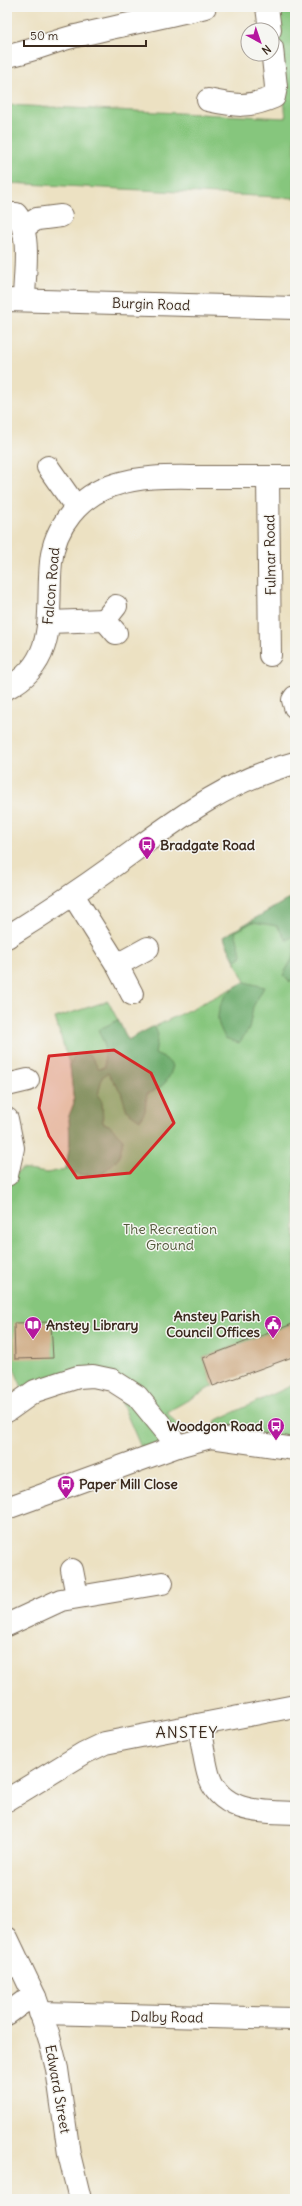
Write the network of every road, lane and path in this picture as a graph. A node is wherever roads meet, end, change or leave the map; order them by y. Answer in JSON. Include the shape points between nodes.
{"nodes":[{"id":1,"x":205,"y":7,"type":"edge"},
{"id":2,"x":267,"y":7,"type":"edge"},
{"id":3,"x":146,"y":14,"type":"edge"},
{"id":4,"x":269,"y":22,"type":"edge"},
{"id":5,"x":7,"y":56,"type":"edge"},
{"id":6,"x":273,"y":62,"type":"edge"},
{"id":7,"x":208,"y":100,"type":"dead end"},
{"id":8,"x":61,"y":216,"type":"dead end"},
{"id":9,"x":15,"y":220,"type":"edge"},
{"id":10,"x":15,"y":300,"type":"edge"},
{"id":11,"x":295,"y":308,"type":"edge"},
{"id":12,"x":48,"y":467,"type":"dead end"},
{"id":13,"x":268,"y":477,"type":"junction"},
{"id":14,"x":295,"y":477,"type":"edge"},
{"id":15,"x":76,"y":507,"type":"junction"},
{"id":16,"x":112,"y":620,"type":"dead end"},
{"id":17,"x":50,"y":622,"type":"junction"},
{"id":18,"x":270,"y":655,"type":"dead end"},
{"id":19,"x":7,"y":688,"type":"edge"},
{"id":20,"x":295,"y":697,"type":"edge"},
{"id":21,"x":295,"y":706,"type":"edge"},
{"id":22,"x":295,"y":763,"type":"edge"},
{"id":23,"x":73,"y":895,"type":"junction"},
{"id":24,"x":7,"y":937,"type":"edge"},
{"id":25,"x":148,"y":948,"type":"dead end"},
{"id":26,"x":117,"y":965,"type":"junction"},
{"id":27,"x":132,"y":994,"type":"dead end"},
{"id":28,"x":28,"y":1080,"type":"dead end"},
{"id":29,"x":7,"y":1085,"type":"edge"},
{"id":30,"x":7,"y":1119,"type":"edge"},
{"id":31,"x":7,"y":1175,"type":"edge"},
{"id":32,"x":7,"y":1411,"type":"edge"},
{"id":33,"x":178,"y":1446,"type":"junction"},
{"id":34,"x":295,"y":1449,"type":"edge"},
{"id":35,"x":7,"y":1508,"type":"edge"},
{"id":36,"x":72,"y":1570,"type":"dead end"},
{"id":37,"x":162,"y":1583,"type":"dead end"},
{"id":38,"x":77,"y":1596,"type":"junction"},
{"id":39,"x":7,"y":1625,"type":"edge"},
{"id":40,"x":295,"y":1706,"type":"edge"},
{"id":41,"x":199,"y":1725,"type":"junction"},
{"id":42,"x":7,"y":1800,"type":"edge"},
{"id":43,"x":295,"y":1813,"type":"edge"},
{"id":44,"x":7,"y":1938,"type":"edge"},
{"id":45,"x":37,"y":2005,"type":"junction"},
{"id":46,"x":7,"y":2014,"type":"edge"},
{"id":47,"x":295,"y":2019,"type":"edge"},
{"id":48,"x":80,"y":2199,"type":"edge"}],
"edges":[{"from":1,"to":3,"type":"street"},
{"from":2,"to":4,"type":"street"},
{"from":3,"to":5,"type":"street","via":[[24,53]]},
{"from":6,"to":7,"type":"street","via":[[276,87],[274,97],[248,106],[234,106]]},
{"from":8,"to":9,"type":"street"},
{"from":9,"to":10,"type":"street","via":[[26,232]]},
{"from":10,"to":11,"type":"street","name":"Burgin Road"},
{"from":12,"to":15,"type":"street"},
{"from":13,"to":14,"type":"street","name":"Falcon Road"},
{"from":13,"to":15,"type":"street","name":"Falcon Road","via":[[147,477],[113,485],[90,495]]},
{"from":13,"to":18,"type":"street","name":"Fulmar Road","via":[[280,633]]},
{"from":15,"to":17,"type":"street","name":"Falcon Road","via":[[55,541],[51,562]]},
{"from":16,"to":17,"type":"street"},
{"from":17,"to":19,"type":"street","name":"Falcon Road","via":[[43,652],[29,673]]},
{"from":20,"to":21,"type":"street"},
{"from":22,"to":23,"type":"street","via":[[232,785],[201,803]]},
{"from":23,"to":24,"type":"street"},
{"from":23,"to":26,"type":"street"},
{"from":25,"to":26,"type":"street"},
{"from":26,"to":27,"type":"street"},
{"from":28,"to":29,"type":"street"},
{"from":30,"to":31,"type":"street","via":[[13,1148]]},
{"from":32,"to":33,"type":"street","via":[[35,1390],[78,1377],[93,1376],[112,1380],[137,1396]]},
{"from":33,"to":34,"type":"street","via":[[211,1437]]},
{"from":33,"to":35,"type":"street"},
{"from":36,"to":38,"type":"street"},
{"from":37,"to":38,"type":"street"},
{"from":38,"to":39,"type":"street","via":[[46,1605]]},
{"from":40,"to":41,"type":"street"},
{"from":41,"to":42,"type":"street","via":[[105,1743]]},
{"from":41,"to":43,"type":"street","via":[[208,1774],[218,1793],[245,1809]]},
{"from":44,"to":45,"type":"street","name":"Edward Street"},
{"from":45,"to":46,"type":"street","via":[[22,2003]]},
{"from":45,"to":47,"type":"street","name":"Dalby Road"},
{"from":45,"to":48,"type":"street","name":"Edward Street","via":[[57,2069],[69,2154]]}]}
